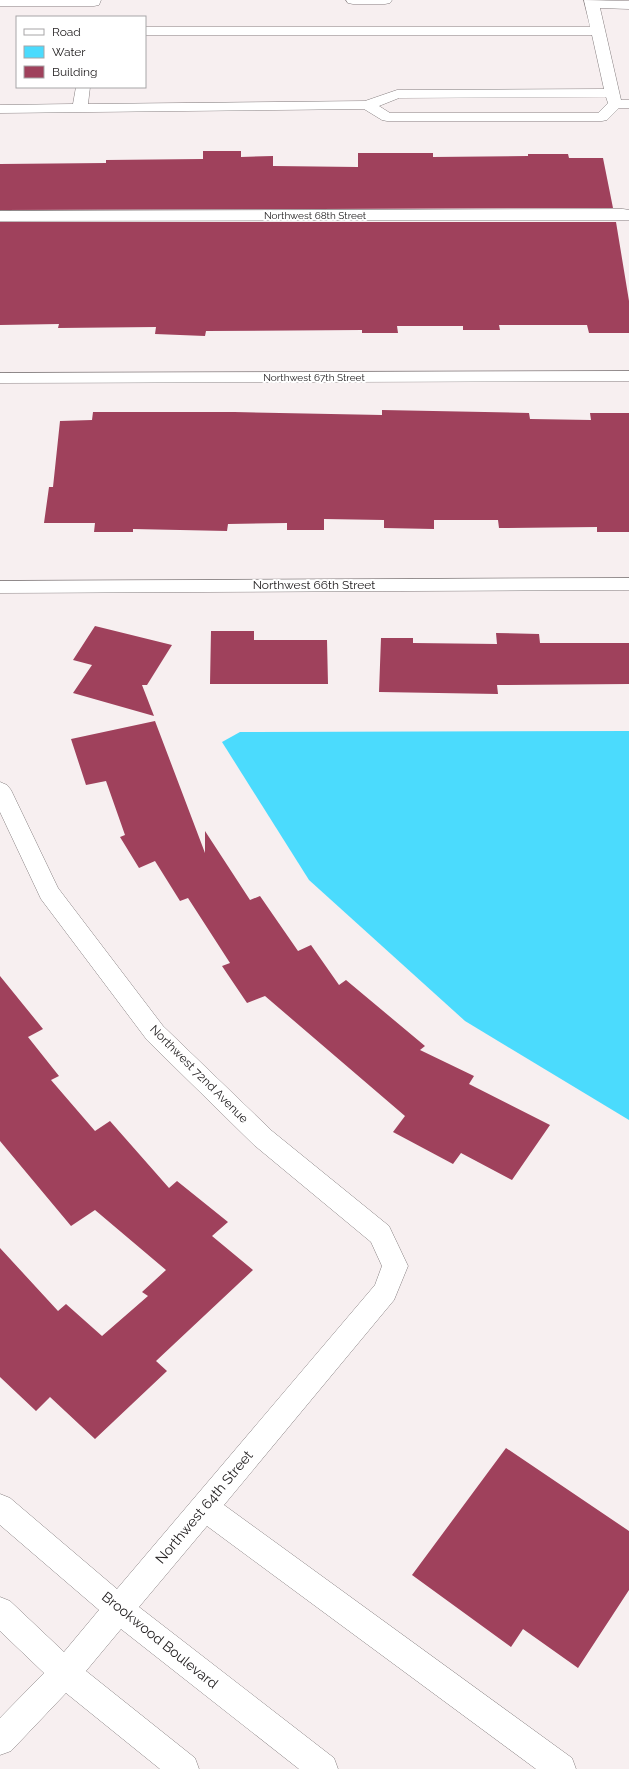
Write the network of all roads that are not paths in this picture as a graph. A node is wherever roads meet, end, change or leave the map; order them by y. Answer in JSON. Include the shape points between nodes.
{"nodes":[{"id":1,"x":354,"y":0,"type":"edge"},
{"id":2,"x":385,"y":0,"type":"edge"},
{"id":3,"x":94,"y":1,"type":"edge"},
{"id":4,"x":0,"y":2,"type":"edge"},
{"id":5,"x":592,"y":2,"type":"edge"},
{"id":6,"x":629,"y":5,"type":"edge"},
{"id":7,"x":92,"y":16,"type":"edge"},
{"id":8,"x":146,"y":31,"type":"edge"},
{"id":9,"x":354,"y":31,"type":"junction"},
{"id":10,"x":598,"y":31,"type":"junction"},
{"id":11,"x":83,"y":88,"type":"edge"},
{"id":12,"x":619,"y":101,"type":"edge"},
{"id":13,"x":367,"y":105,"type":"junction"},
{"id":14,"x":80,"y":108,"type":"junction"},
{"id":15,"x":0,"y":109,"type":"edge"},
{"id":16,"x":629,"y":215,"type":"edge"},
{"id":17,"x":0,"y":216,"type":"edge"},
{"id":18,"x":629,"y":376,"type":"edge"},
{"id":19,"x":0,"y":378,"type":"edge"},
{"id":20,"x":629,"y":584,"type":"edge"},
{"id":21,"x":0,"y":587,"type":"edge"},
{"id":22,"x":0,"y":790,"type":"edge"},
{"id":23,"x":396,"y":1266,"type":"joint"},
{"id":24,"x":0,"y":1507,"type":"edge"},
{"id":25,"x":204,"y":1507,"type":"junction"},
{"id":26,"x":119,"y":1608,"type":"junction"},
{"id":27,"x":0,"y":1611,"type":"edge"},
{"id":28,"x":65,"y":1673,"type":"junction"},
{"id":29,"x":0,"y":1740,"type":"edge"},
{"id":30,"x":184,"y":1769,"type":"edge"},
{"id":31,"x":323,"y":1769,"type":"edge"},
{"id":32,"x":561,"y":1769,"type":"edge"}],
"edges":[{"from":1,"to":2,"type":"street"},
{"from":1,"to":9,"type":"street"},
{"from":3,"to":4,"type":"street"},
{"from":3,"to":7,"type":"street"},
{"from":5,"to":6,"type":"street"},
{"from":5,"to":10,"type":"street"},
{"from":8,"to":9,"type":"street"},
{"from":9,"to":10,"type":"street"},
{"from":10,"to":12,"type":"street"},
{"from":11,"to":14,"type":"street"},
{"from":12,"to":13,"type":"street","via":[[397,94]]},
{"from":12,"to":13,"type":"street","via":[[602,117],[387,117]]},
{"from":13,"to":14,"type":"street"},
{"from":14,"to":15,"type":"street"},
{"from":16,"to":17,"type":"street","name":"Northwest 68th Street"},
{"from":18,"to":19,"type":"street","name":"Northwest 67th Street"},
{"from":20,"to":21,"type":"street","name":"Northwest 66th Street"},
{"from":22,"to":23,"type":"street","name":"Northwest 72nd Avenue","via":[[48,893],[155,1033],[263,1138],[380,1234]]},
{"from":23,"to":25,"type":"street","name":"Northwest 64th Street","via":[[385,1292]]},
{"from":24,"to":26,"type":"street","name":"Brookwood Boulevard"},
{"from":25,"to":26,"type":"street","name":"Northwest 64th Street"},
{"from":25,"to":32,"type":"street"},
{"from":26,"to":28,"type":"street","name":"Northwest 64th Street"},
{"from":26,"to":31,"type":"street","name":"Brookwood Boulevard"},
{"from":27,"to":28,"type":"street"},
{"from":28,"to":29,"type":"street","name":"Northwest 64th Street"},
{"from":28,"to":30,"type":"street"}]}
